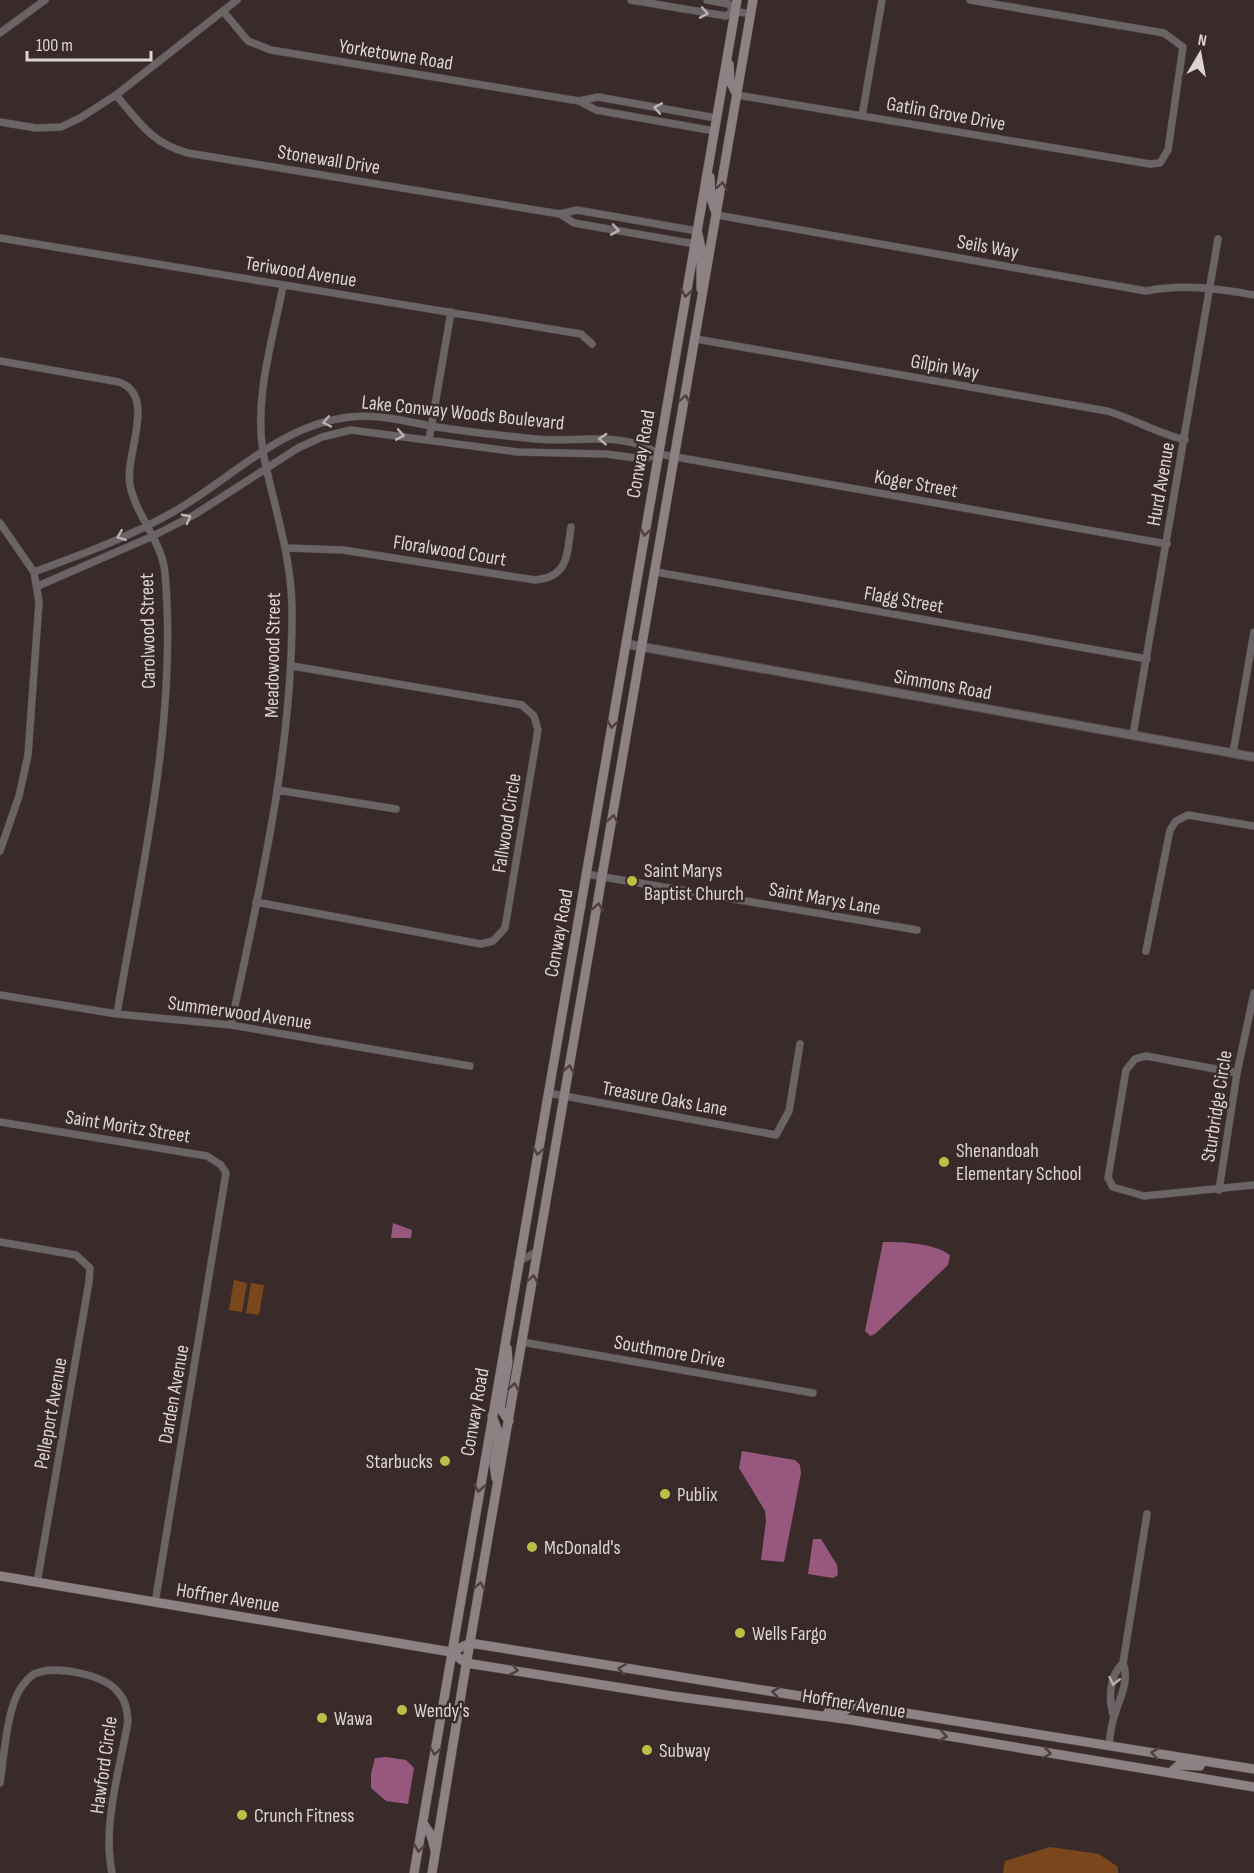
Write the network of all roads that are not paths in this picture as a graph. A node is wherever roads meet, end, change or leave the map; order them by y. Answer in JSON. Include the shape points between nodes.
{"nodes":[{"id":1,"x":45,"y":0,"type":"edge"},
{"id":2,"x":237,"y":0,"type":"edge"},
{"id":3,"x":631,"y":0,"type":"edge"},
{"id":4,"x":707,"y":0,"type":"edge"},
{"id":5,"x":737,"y":0,"type":"edge"},
{"id":6,"x":753,"y":0,"type":"edge"},
{"id":7,"x":882,"y":0,"type":"edge"},
{"id":8,"x":970,"y":0,"type":"edge"},
{"id":9,"x":734,"y":11,"type":"junction"},
{"id":10,"x":223,"y":12,"type":"junction"},
{"id":11,"x":751,"y":14,"type":"junction"},
{"id":12,"x":0,"y":33,"type":"edge"},
{"id":13,"x":727,"y":49,"type":"junction"},
{"id":14,"x":116,"y":94,"type":"junction"},
{"id":15,"x":737,"y":94,"type":"junction"},
{"id":16,"x":579,"y":101,"type":"junction"},
{"id":17,"x":861,"y":116,"type":"junction"},
{"id":18,"x":716,"y":117,"type":"junction"},
{"id":19,"x":0,"y":122,"type":"edge"},
{"id":20,"x":714,"y":131,"type":"junction"},
{"id":21,"x":709,"y":156,"type":"junction"},
{"id":22,"x":560,"y":214,"type":"junction"},
{"id":23,"x":717,"y":215,"type":"junction"},
{"id":24,"x":697,"y":231,"type":"junction"},
{"id":25,"x":0,"y":238,"type":"edge"},
{"id":26,"x":1218,"y":239,"type":"dead end"},
{"id":27,"x":694,"y":244,"type":"junction"},
{"id":28,"x":283,"y":286,"type":"junction"},
{"id":29,"x":1210,"y":287,"type":"junction"},
{"id":30,"x":1254,"y":294,"type":"edge"},
{"id":31,"x":703,"y":297,"type":"junction"},
{"id":32,"x":451,"y":312,"type":"junction"},
{"id":33,"x":696,"y":339,"type":"junction"},
{"id":34,"x":592,"y":344,"type":"dead end"},
{"id":35,"x":0,"y":361,"type":"edge"},
{"id":36,"x":432,"y":426,"type":"junction"},
{"id":37,"x":429,"y":440,"type":"junction"},
{"id":38,"x":1185,"y":440,"type":"junction"},
{"id":39,"x":263,"y":451,"type":"junction"},
{"id":40,"x":659,"y":454,"type":"junction"},
{"id":41,"x":675,"y":457,"type":"junction"},
{"id":42,"x":267,"y":467,"type":"junction"},
{"id":43,"x":0,"y":523,"type":"edge"},
{"id":44,"x":147,"y":525,"type":"junction"},
{"id":45,"x":572,"y":527,"type":"dead end"},
{"id":46,"x":153,"y":536,"type":"junction"},
{"id":47,"x":1167,"y":544,"type":"junction"},
{"id":48,"x":287,"y":548,"type":"junction"},
{"id":49,"x":34,"y":572,"type":"junction"},
{"id":50,"x":656,"y":572,"type":"junction"},
{"id":51,"x":38,"y":586,"type":"junction"},
{"id":52,"x":1254,"y":632,"type":"edge"},
{"id":53,"x":626,"y":644,"type":"junction"},
{"id":54,"x":643,"y":647,"type":"junction"},
{"id":55,"x":1147,"y":659,"type":"junction"},
{"id":56,"x":292,"y":666,"type":"junction"},
{"id":57,"x":1133,"y":735,"type":"junction"},
{"id":58,"x":1233,"y":753,"type":"junction"},
{"id":59,"x":1254,"y":757,"type":"edge"},
{"id":60,"x":277,"y":790,"type":"junction"},
{"id":61,"x":396,"y":809,"type":"dead end"},
{"id":62,"x":1254,"y":826,"type":"edge"},
{"id":63,"x":0,"y":851,"type":"edge"},
{"id":64,"x":586,"y":874,"type":"junction"},
{"id":65,"x":603,"y":877,"type":"junction"},
{"id":66,"x":256,"y":902,"type":"junction"},
{"id":67,"x":916,"y":930,"type":"dead end"},
{"id":68,"x":1146,"y":951,"type":"dead end"},
{"id":69,"x":1254,"y":993,"type":"edge"},
{"id":70,"x":3,"y":995,"type":"edge"},
{"id":71,"x":117,"y":1014,"type":"junction"},
{"id":72,"x":231,"y":1025,"type":"junction"},
{"id":73,"x":800,"y":1044,"type":"dead end"},
{"id":74,"x":470,"y":1066,"type":"dead end"},
{"id":75,"x":1237,"y":1073,"type":"junction"},
{"id":76,"x":548,"y":1093,"type":"junction"},
{"id":77,"x":565,"y":1096,"type":"junction"},
{"id":78,"x":0,"y":1122,"type":"edge"},
{"id":79,"x":1254,"y":1185,"type":"edge"},
{"id":80,"x":224,"y":1190,"type":"joint"},
{"id":81,"x":1219,"y":1190,"type":"junction"},
{"id":82,"x":0,"y":1242,"type":"edge"},
{"id":83,"x":522,"y":1244,"type":"junction"},
{"id":84,"x":538,"y":1251,"type":"junction"},
{"id":85,"x":518,"y":1263,"type":"junction"},
{"id":86,"x":506,"y":1336,"type":"junction"},
{"id":87,"x":522,"y":1342,"type":"junction"},
{"id":88,"x":813,"y":1393,"type":"dead end"},
{"id":89,"x":492,"y":1416,"type":"junction"},
{"id":90,"x":509,"y":1421,"type":"junction"},
{"id":91,"x":497,"y":1486,"type":"junction"},
{"id":92,"x":1147,"y":1514,"type":"dead end"},
{"id":93,"x":0,"y":1576,"type":"edge"},
{"id":94,"x":37,"y":1583,"type":"junction"},
{"id":95,"x":154,"y":1603,"type":"junction"},
{"id":96,"x":470,"y":1643,"type":"junction"},
{"id":97,"x":451,"y":1652,"type":"junction"},
{"id":98,"x":466,"y":1663,"type":"junction"},
{"id":99,"x":852,"y":1705,"type":"junction"},
{"id":100,"x":802,"y":1713,"type":"junction"},
{"id":101,"x":852,"y":1720,"type":"junction"},
{"id":102,"x":956,"y":1720,"type":"junction"},
{"id":103,"x":1109,"y":1745,"type":"junction"},
{"id":104,"x":1252,"y":1769,"type":"edge"},
{"id":105,"x":1170,"y":1773,"type":"junction"},
{"id":106,"x":1254,"y":1778,"type":"edge"},
{"id":107,"x":0,"y":1781,"type":"edge"},
{"id":108,"x":1241,"y":1785,"type":"junction"},
{"id":109,"x":1254,"y":1787,"type":"edge"},
{"id":110,"x":423,"y":1823,"type":"junction"},
{"id":111,"x":436,"y":1852,"type":"junction"},
{"id":112,"x":112,"y":1873,"type":"edge"},
{"id":113,"x":414,"y":1873,"type":"edge"},
{"id":114,"x":432,"y":1873,"type":"edge"}],
"edges":[{"from":1,"to":12,"type":"street"},
{"from":2,"to":10,"type":"street"},
{"from":3,"to":9,"type":"street","one_way":true,"via":[[726,16]]},
{"from":4,"to":9,"type":"street","via":[[729,4]]},
{"from":5,"to":9,"type":"main road","name":"Conway Road"},
{"from":6,"to":11,"type":"main road","name":"Conway Road"},
{"from":7,"to":17,"type":"street"},
{"from":8,"to":17,"type":"street","name":"Gatlin Grove Drive","via":[[1164,33],[1178,41],[1183,47],[1168,150],[1160,163]]},
{"from":9,"to":11,"type":"street"},
{"from":9,"to":13,"type":"main road","name":"Conway Road"},
{"from":10,"to":14,"type":"street"},
{"from":10,"to":16,"type":"street","name":"Yorketowne Road","via":[[248,41],[271,50]]},
{"from":11,"to":15,"type":"main road","name":"Conway Road"},
{"from":13,"to":15,"type":"main road","via":[[730,81]]},
{"from":13,"to":18,"type":"main road","name":"Conway Road"},
{"from":14,"to":19,"type":"street","via":[[60,127]]},
{"from":14,"to":22,"type":"street","name":"Stonewall Drive","via":[[149,134],[167,147],[188,153]]},
{"from":15,"to":17,"type":"street","name":"Gatlin Grove Drive"},
{"from":23,"to":15,"type":"main road","name":"Conway Road","one_way":true},
{"from":18,"to":16,"type":"street","name":"Yorketowne Road","one_way":true,"via":[[598,98]]},
{"from":16,"to":20,"type":"street","name":"Yorketowne Road","via":[[596,110]]},
{"from":18,"to":20,"type":"main road","name":"Conway Road"},
{"from":20,"to":21,"type":"main road","name":"Conway Road"},
{"from":21,"to":23,"type":"main road","via":[[711,198]]},
{"from":21,"to":24,"type":"main road","name":"Conway Road"},
{"from":22,"to":24,"type":"street","name":"Stonewall Drive","via":[[577,210]]},
{"from":22,"to":27,"type":"street","name":"Stonewall Drive","one_way":true,"via":[[574,223]]},
{"from":23,"to":29,"type":"street","name":"Seils Way","via":[[1146,291],[1169,286]]},
{"from":23,"to":31,"type":"main road","name":"Conway Road"},
{"from":24,"to":27,"type":"main road","name":"Conway Road"},
{"from":24,"to":31,"type":"main road"},
{"from":25,"to":28,"type":"street","name":"Teriwood Avenue"},
{"from":26,"to":29,"type":"street","name":"Hurd Avenue"},
{"from":27,"to":40,"type":"main road","name":"Conway Road","one_way":true},
{"from":28,"to":32,"type":"street","name":"Teriwood Avenue"},
{"from":28,"to":39,"type":"street","name":"Meadowood Street","via":[[262,398]]},
{"from":29,"to":30,"type":"street","name":"Seils Way"},
{"from":29,"to":38,"type":"street","name":"Hurd Avenue"},
{"from":31,"to":33,"type":"main road","name":"Conway Road"},
{"from":32,"to":34,"type":"street","name":"Teriwood Avenue","via":[[581,334]]},
{"from":32,"to":36,"type":"street"},
{"from":33,"to":38,"type":"street","name":"Gilpin Way","via":[[1107,411],[1157,433]]},
{"from":41,"to":33,"type":"main road","name":"Conway Road","one_way":true},
{"from":35,"to":44,"type":"street","name":"Carolwood Street","via":[[130,386],[138,408],[129,484]]},
{"from":36,"to":37,"type":"street"},
{"from":36,"to":39,"type":"street","name":"Lake Conway Woods Boulevard","one_way":true,"via":[[385,417],[351,417],[320,422]]},
{"from":40,"to":36,"type":"street","name":"Lake Conway Woods Boulevard","one_way":true,"via":[[646,445],[618,440],[536,439]]},
{"from":37,"to":40,"type":"street","name":"Lake Conway Woods Boulevard","via":[[549,454],[644,459]]},
{"from":42,"to":37,"type":"street","name":"Lake Conway Woods Boulevard","one_way":true,"via":[[322,437],[351,430]]},
{"from":38,"to":47,"type":"street","name":"Hurd Avenue"},
{"from":39,"to":42,"type":"street","name":"Meadowood Street"},
{"from":39,"to":44,"type":"street","name":"Lake Conway Woods Boulevard","via":[[180,508]]},
{"from":40,"to":41,"type":"street","name":"Koger Street"},
{"from":40,"to":53,"type":"main road","name":"Conway Road","one_way":true},
{"from":41,"to":47,"type":"street","name":"Koger Street"},
{"from":41,"to":50,"type":"main road","name":"Conway Road"},
{"from":46,"to":42,"type":"street","name":"Lake Conway Woods Boulevard","one_way":true,"via":[[194,515]]},
{"from":42,"to":48,"type":"street","name":"Meadowood Street"},
{"from":43,"to":49,"type":"street"},
{"from":44,"to":46,"type":"street","name":"Carolwood Street"},
{"from":44,"to":49,"type":"street","name":"Lake Conway Woods Boulevard","one_way":true},
{"from":45,"to":48,"type":"street","name":"Floralwood Court","via":[[565,564],[547,579],[536,580],[343,550]]},
{"from":46,"to":51,"type":"street","name":"Lake Conway Woods Boulevard"},
{"from":46,"to":71,"type":"street","name":"Carolwood Street","via":[[165,571],[166,680],[158,769]]},
{"from":47,"to":55,"type":"street","name":"Hurd Avenue"},
{"from":48,"to":56,"type":"street","name":"Meadowood Street"},
{"from":49,"to":51,"type":"street"},
{"from":50,"to":54,"type":"main road","name":"Conway Road"},
{"from":50,"to":55,"type":"street","name":"Flagg Street"},
{"from":51,"to":63,"type":"street","via":[[28,755]]},
{"from":52,"to":58,"type":"street"},
{"from":53,"to":54,"type":"street","name":"Simmons Road"},
{"from":53,"to":64,"type":"main road","name":"Conway Road","one_way":true},
{"from":54,"to":57,"type":"street","name":"Simmons Road"},
{"from":65,"to":54,"type":"main road","name":"Conway Road","one_way":true},
{"from":55,"to":57,"type":"street","name":"Hurd Avenue"},
{"from":56,"to":60,"type":"street","name":"Meadowood Street"},
{"from":56,"to":66,"type":"street","name":"Fallwood Circle","via":[[522,705],[534,716],[538,730],[505,928],[493,940],[481,944]]},
{"from":57,"to":58,"type":"street","name":"Simmons Road"},
{"from":58,"to":59,"type":"street","name":"Simmons Road"},
{"from":60,"to":61,"type":"street"},
{"from":60,"to":66,"type":"street","name":"Meadowood Street"},
{"from":62,"to":68,"type":"street","via":[[1188,816],[1176,821],[1170,830]]},
{"from":64,"to":65,"type":"street","name":"Saint Marys Lane"},
{"from":64,"to":76,"type":"main road","name":"Conway Road"},
{"from":65,"to":67,"type":"street","name":"Saint Marys Lane"},
{"from":77,"to":65,"type":"main road","name":"Conway Road","one_way":true},
{"from":66,"to":72,"type":"street","name":"Meadowood Street"},
{"from":69,"to":75,"type":"street","name":"Sturbridge Circle"},
{"from":70,"to":71,"type":"street","name":"Summerwood Avenue"},
{"from":71,"to":72,"type":"street","name":"Summerwood Avenue"},
{"from":72,"to":74,"type":"street","name":"Summerwood Avenue"},
{"from":73,"to":77,"type":"street","name":"Treasure Oaks Lane","via":[[789,1111],[776,1135]]},
{"from":75,"to":81,"type":"street","name":"Sturbridge Circle"},
{"from":75,"to":81,"type":"street","via":[[1146,1056],[1135,1059],[1126,1070],[1108,1178],[1113,1187],[1144,1196]]},
{"from":76,"to":77,"type":"street","name":"Treasure Oaks Lane"},
{"from":76,"to":83,"type":"main road","name":"Conway Road","one_way":true},
{"from":77,"to":84,"type":"main road","name":"Conway Road"},
{"from":78,"to":80,"type":"street","name":"Saint Moritz Street","via":[[207,1156],[221,1164],[226,1173]]},
{"from":79,"to":81,"type":"street","name":"Sturbridge Circle"},
{"from":80,"to":95,"type":"street","name":"Darden Avenue"},
{"from":82,"to":94,"type":"street","name":"Pelleport Avenue","via":[[76,1255],[90,1268]]},
{"from":83,"to":84,"type":"street"},
{"from":83,"to":85,"type":"main road","name":"Conway Road"},
{"from":84,"to":85,"type":"street"},
{"from":87,"to":84,"type":"main road","name":"Conway Road","one_way":true},
{"from":85,"to":86,"type":"main road","name":"Conway Road"},
{"from":86,"to":89,"type":"main road","name":"Conway Road"},
{"from":86,"to":90,"type":"main road","via":[[508,1362],[500,1408]]},
{"from":87,"to":88,"type":"street","name":"Southmore Drive"},
{"from":90,"to":87,"type":"main road","name":"Conway Road","one_way":true},
{"from":89,"to":91,"type":"main road","via":[[499,1434],[494,1464]]},
{"from":89,"to":97,"type":"main road","name":"Conway Road","one_way":true},
{"from":90,"to":91,"type":"main road","name":"Conway Road"},
{"from":96,"to":91,"type":"main road","name":"Conway Road","one_way":true},
{"from":92,"to":103,"type":"street","via":[[1123,1663],[1126,1670]]},
{"from":93,"to":94,"type":"main road","name":"Hoffner Avenue"},
{"from":94,"to":95,"type":"main road","name":"Hoffner Avenue"},
{"from":95,"to":97,"type":"main road","name":"Hoffner Avenue"},
{"from":96,"to":97,"type":"main road"},
{"from":96,"to":98,"type":"main road","name":"Conway Road"},
{"from":99,"to":96,"type":"main road","name":"Hoffner Avenue","one_way":true},
{"from":97,"to":98,"type":"main road","name":"Hoffner Avenue"},
{"from":97,"to":110,"type":"main road","name":"Conway Road","one_way":true},
{"from":98,"to":100,"type":"main road","name":"Hoffner Avenue","one_way":true},
{"from":98,"to":111,"type":"main road","name":"Conway Road"},
{"from":99,"to":100,"type":"main road","via":[[834,1713]]},
{"from":99,"to":102,"type":"main road","name":"Hoffner Avenue"},
{"from":100,"to":101,"type":"main road","name":"Hoffner Avenue"},
{"from":101,"to":102,"type":"main road","via":[[865,1713],[938,1723]]},
{"from":101,"to":105,"type":"main road","name":"Hoffner Avenue","one_way":true},
{"from":102,"to":103,"type":"main road","name":"Hoffner Avenue"},
{"from":104,"to":103,"type":"main road","name":"Hoffner Avenue","one_way":true},
{"from":104,"to":105,"type":"main road","via":[[1225,1771],[1179,1765]]},
{"from":105,"to":108,"type":"main road","name":"Hoffner Avenue"},
{"from":106,"to":108,"type":"main road"},
{"from":107,"to":112,"type":"street","name":"Hawford Circle","via":[[14,1700],[35,1673],[55,1669],[75,1673],[105,1680],[118,1690],[127,1705],[128,1721],[111,1819]]},
{"from":108,"to":109,"type":"main road","name":"Hoffner Avenue"},
{"from":110,"to":111,"type":"main road"},
{"from":110,"to":113,"type":"main road","name":"Conway Road","one_way":true},
{"from":111,"to":114,"type":"main road","name":"Conway Road"}]}
